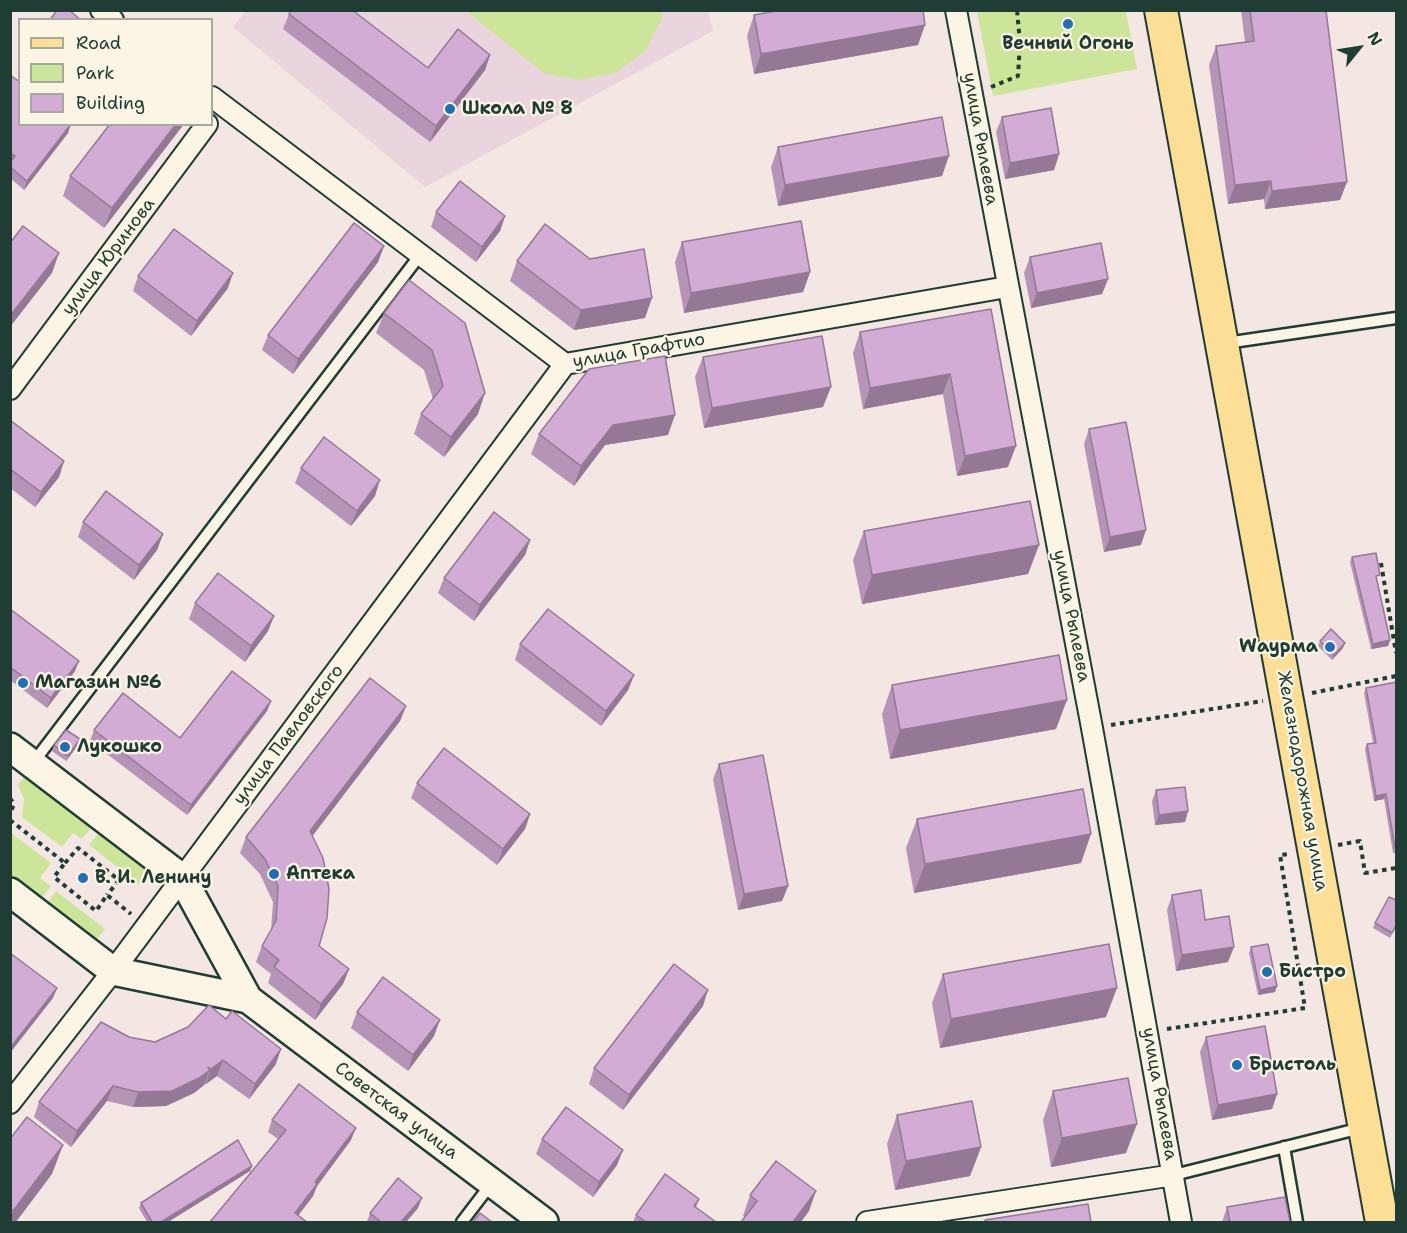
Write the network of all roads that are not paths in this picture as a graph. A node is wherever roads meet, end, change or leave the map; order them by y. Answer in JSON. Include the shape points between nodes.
{"nodes":[{"id":1,"x":956,"y":10,"type":"edge"},
{"id":2,"x":1161,"y":10,"type":"edge"},
{"id":3,"x":215,"y":107,"type":"edge"},
{"id":4,"x":206,"y":126,"type":"edge"},
{"id":5,"x":420,"y":255,"type":"junction"},
{"id":6,"x":1007,"y":287,"type":"junction"},
{"id":7,"x":1396,"y":318,"type":"edge"},
{"id":8,"x":1222,"y":344,"type":"junction"},
{"id":9,"x":565,"y":364,"type":"junction"},
{"id":10,"x":10,"y":389,"type":"edge"},
{"id":11,"x":10,"y":747,"type":"edge"},
{"id":12,"x":33,"y":764,"type":"junction"},
{"id":13,"x":182,"y":878,"type":"junction"},
{"id":14,"x":10,"y":892,"type":"edge"},
{"id":15,"x":113,"y":971,"type":"junction"},
{"id":16,"x":248,"y":999,"type":"junction"},
{"id":17,"x":10,"y":1103,"type":"edge"},
{"id":18,"x":1364,"y":1127,"type":"junction"},
{"id":19,"x":1284,"y":1147,"type":"junction"},
{"id":20,"x":1174,"y":1175,"type":"junction"},
{"id":21,"x":491,"y":1184,"type":"junction"},
{"id":22,"x":462,"y":1222,"type":"edge"},
{"id":23,"x":544,"y":1222,"type":"edge"},
{"id":24,"x":867,"y":1222,"type":"edge"},
{"id":25,"x":1181,"y":1222,"type":"edge"},
{"id":26,"x":1297,"y":1222,"type":"edge"},
{"id":27,"x":1382,"y":1222,"type":"edge"}],
"edges":[{"from":1,"to":6,"type":"street","name":"улица Рылеева"},
{"from":2,"to":8,"type":"main road","name":"Железнодорожная улица"},
{"from":3,"to":5,"type":"street","name":"улица Графтио"},
{"from":4,"to":10,"type":"street","name":"улица Юринова"},
{"from":5,"to":9,"type":"street","name":"улица Графтио"},
{"from":5,"to":12,"type":"lane"},
{"from":6,"to":9,"type":"street","name":"улица Графтио"},
{"from":6,"to":20,"type":"street","name":"улица Рылеева"},
{"from":7,"to":8,"type":"lane"},
{"from":8,"to":18,"type":"main road","name":"Железнодорожная улица"},
{"from":9,"to":13,"type":"street","name":"улица Павловского"},
{"from":11,"to":12,"type":"street"},
{"from":12,"to":13,"type":"street"},
{"from":13,"to":15,"type":"street","name":"улица Павловского"},
{"from":13,"to":16,"type":"street"},
{"from":14,"to":15,"type":"street"},
{"from":15,"to":16,"type":"street"},
{"from":15,"to":17,"type":"street","name":"улица Павловского"},
{"from":16,"to":21,"type":"street","name":"Советская улица"},
{"from":18,"to":19,"type":"lane"},
{"from":18,"to":27,"type":"main road","name":"Железнодорожная улица"},
{"from":19,"to":20,"type":"lane"},
{"from":19,"to":26,"type":"lane"},
{"from":20,"to":24,"type":"street"},
{"from":20,"to":25,"type":"street","name":"улица Рылеева"},
{"from":21,"to":22,"type":"lane"},
{"from":21,"to":23,"type":"street","name":"Советская улица"}]}
